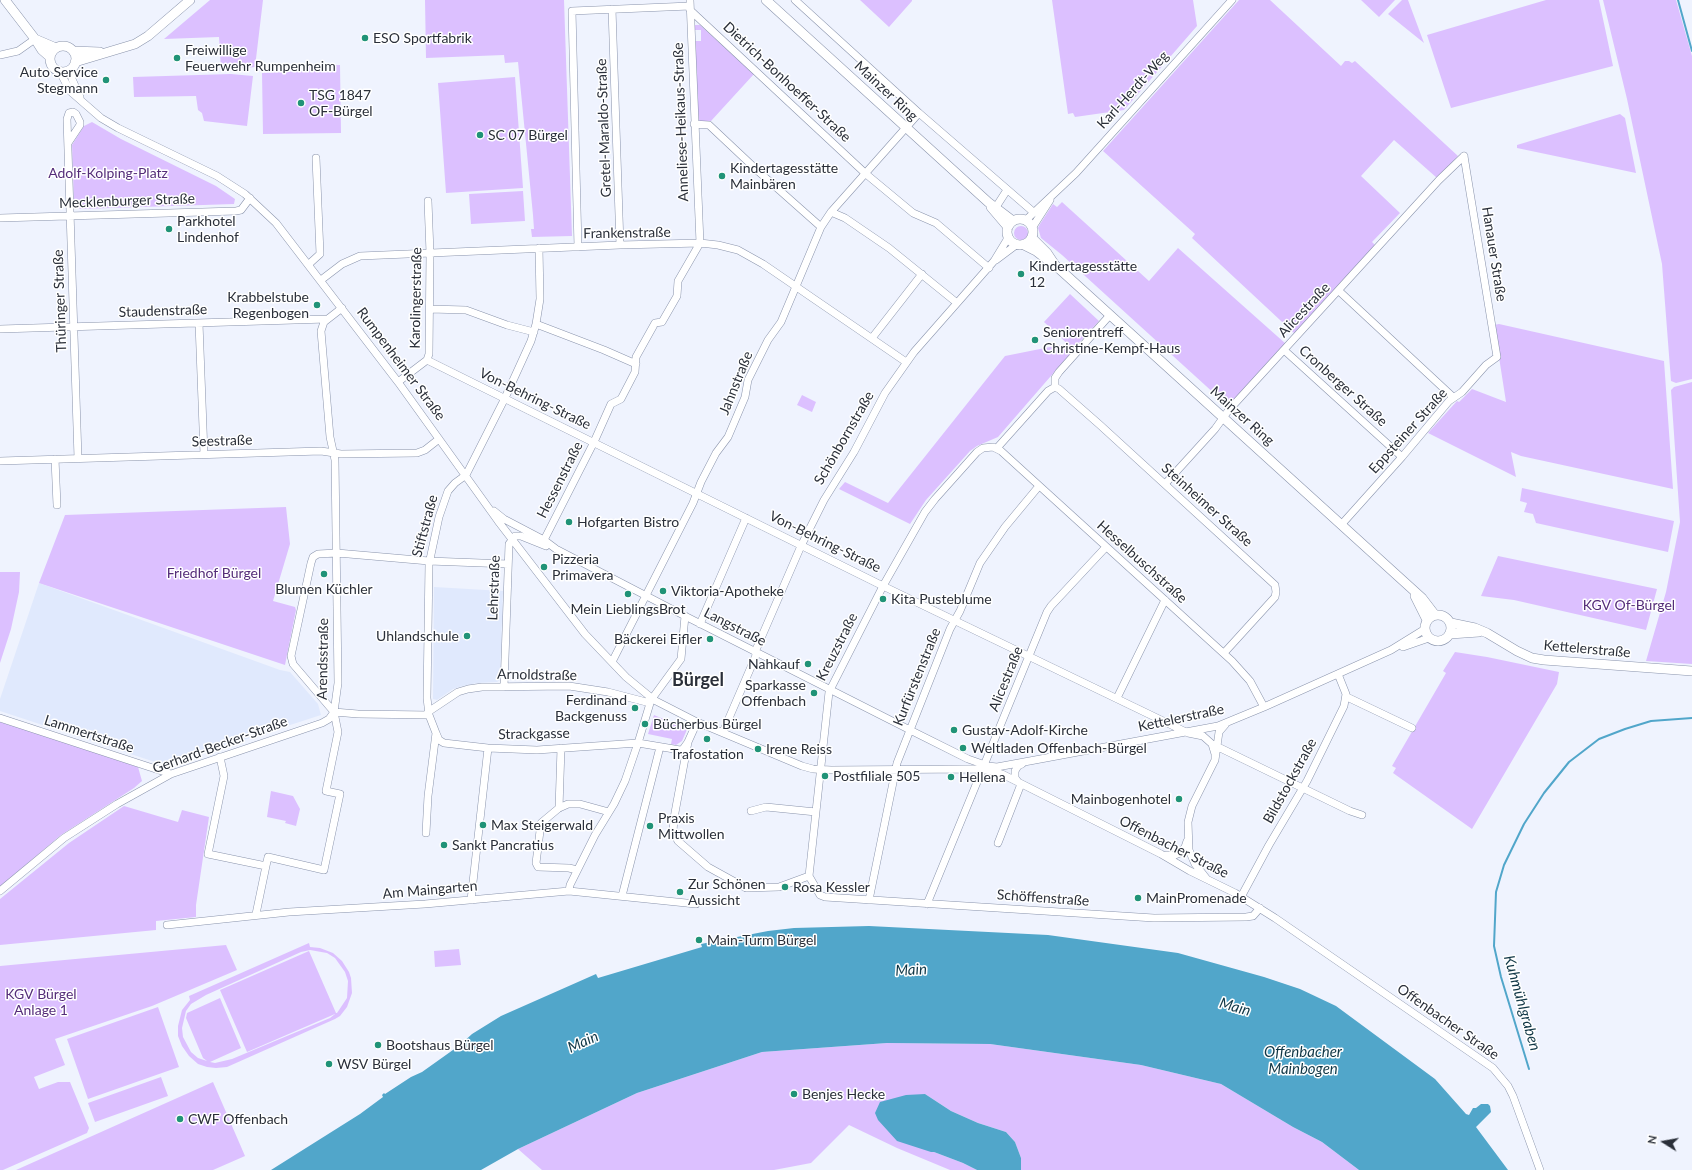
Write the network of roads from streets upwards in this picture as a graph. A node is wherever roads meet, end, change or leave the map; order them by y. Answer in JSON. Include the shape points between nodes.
{"nodes":[{"id":1,"x":5,"y":0,"type":"edge"},
{"id":2,"x":190,"y":0,"type":"edge"},
{"id":3,"x":766,"y":0,"type":"edge"},
{"id":4,"x":795,"y":0,"type":"edge"},
{"id":5,"x":1232,"y":0,"type":"edge"},
{"id":6,"x":648,"y":3,"type":"edge"},
{"id":7,"x":690,"y":5,"type":"edge"},
{"id":8,"x":612,"y":9,"type":"junction"},
{"id":9,"x":35,"y":39,"type":"junction"},
{"id":10,"x":56,"y":48,"type":"junction"},
{"id":11,"x":73,"y":51,"type":"junction"},
{"id":12,"x":105,"y":52,"type":"junction"},
{"id":13,"x":0,"y":55,"type":"edge"},
{"id":14,"x":50,"y":57,"type":"junction"},
{"id":15,"x":73,"y":66,"type":"junction"},
{"id":16,"x":60,"y":72,"type":"junction"},
{"id":17,"x":82,"y":101,"type":"junction"},
{"id":18,"x":919,"y":113,"type":"junction"},
{"id":19,"x":694,"y":124,"type":"junction"},
{"id":20,"x":906,"y":128,"type":"junction"},
{"id":21,"x":68,"y":143,"type":"dead end"},
{"id":22,"x":1464,"y":156,"type":"joint"},
{"id":23,"x":316,"y":158,"type":"dead end"},
{"id":24,"x":866,"y":174,"type":"junction"},
{"id":25,"x":1007,"y":190,"type":"junction"},
{"id":26,"x":1052,"y":196,"type":"junction"},
{"id":27,"x":250,"y":198,"type":"junction"},
{"id":28,"x":428,"y":201,"type":"dead end"},
{"id":29,"x":988,"y":202,"type":"junction"},
{"id":30,"x":996,"y":207,"type":"junction"},
{"id":31,"x":1031,"y":210,"type":"dead end"},
{"id":32,"x":831,"y":212,"type":"junction"},
{"id":33,"x":70,"y":216,"type":"junction"},
{"id":34,"x":0,"y":218,"type":"edge"},
{"id":35,"x":1026,"y":220,"type":"junction"},
{"id":36,"x":1011,"y":224,"type":"junction"},
{"id":37,"x":821,"y":227,"type":"junction"},
{"id":38,"x":1032,"y":228,"type":"junction"},
{"id":39,"x":1008,"y":238,"type":"junction"},
{"id":40,"x":1032,"y":238,"type":"junction"},
{"id":41,"x":700,"y":243,"type":"junction"},
{"id":42,"x":1020,"y":245,"type":"junction"},
{"id":43,"x":620,"y":246,"type":"junction"},
{"id":44,"x":578,"y":247,"type":"junction"},
{"id":45,"x":539,"y":248,"type":"junction"},
{"id":46,"x":430,"y":253,"type":"junction"},
{"id":47,"x":994,"y":261,"type":"junction"},
{"id":48,"x":309,"y":264,"type":"junction"},
{"id":49,"x":1055,"y":265,"type":"junction"},
{"id":50,"x":989,"y":268,"type":"junction"},
{"id":51,"x":922,"y":274,"type":"junction"},
{"id":52,"x":321,"y":280,"type":"junction"},
{"id":53,"x":796,"y":286,"type":"junction"},
{"id":54,"x":1339,"y":290,"type":"junction"},
{"id":55,"x":957,"y":303,"type":"junction"},
{"id":56,"x":342,"y":308,"type":"junction"},
{"id":57,"x":430,"y":309,"type":"junction"},
{"id":58,"x":1110,"y":315,"type":"junction"},
{"id":59,"x":327,"y":319,"type":"junction"},
{"id":60,"x":199,"y":323,"type":"junction"},
{"id":61,"x":536,"y":324,"type":"junction"},
{"id":62,"x":74,"y":326,"type":"junction"},
{"id":63,"x":0,"y":329,"type":"edge"},
{"id":64,"x":534,"y":332,"type":"junction"},
{"id":65,"x":872,"y":338,"type":"junction"},
{"id":66,"x":1284,"y":350,"type":"junction"},
{"id":67,"x":1497,"y":357,"type":"joint"},
{"id":68,"x":427,"y":360,"type":"junction"},
{"id":69,"x":906,"y":362,"type":"junction"},
{"id":70,"x":636,"y":364,"type":"junction"},
{"id":71,"x":398,"y":382,"type":"junction"},
{"id":72,"x":1055,"y":387,"type":"junction"},
{"id":73,"x":1453,"y":397,"type":"junction"},
{"id":74,"x":505,"y":398,"type":"junction"},
{"id":75,"x":1223,"y":418,"type":"junction"},
{"id":76,"x":439,"y":439,"type":"junction"},
{"id":77,"x":594,"y":442,"type":"junction"},
{"id":78,"x":993,"y":447,"type":"junction"},
{"id":79,"x":204,"y":454,"type":"junction"},
{"id":80,"x":334,"y":454,"type":"junction"},
{"id":81,"x":1402,"y":457,"type":"junction"},
{"id":82,"x":78,"y":458,"type":"junction"},
{"id":83,"x":55,"y":459,"type":"junction"},
{"id":84,"x":0,"y":461,"type":"edge"},
{"id":85,"x":466,"y":475,"type":"junction"},
{"id":86,"x":1165,"y":484,"type":"junction"},
{"id":87,"x":1039,"y":486,"type":"junction"},
{"id":88,"x":697,"y":494,"type":"junction"},
{"id":89,"x":482,"y":497,"type":"junction"},
{"id":90,"x":57,"y":505,"type":"dead end"},
{"id":91,"x":746,"y":518,"type":"junction"},
{"id":92,"x":1341,"y":525,"type":"junction"},
{"id":93,"x":512,"y":539,"type":"junction"},
{"id":94,"x":543,"y":542,"type":"junction"},
{"id":95,"x":801,"y":546,"type":"junction"},
{"id":96,"x":1106,"y":547,"type":"junction"},
{"id":97,"x":337,"y":553,"type":"junction"},
{"id":98,"x":429,"y":561,"type":"junction"},
{"id":99,"x":508,"y":564,"type":"junction"},
{"id":100,"x":883,"y":586,"type":"junction"},
{"id":101,"x":646,"y":596,"type":"junction"},
{"id":102,"x":1164,"y":600,"type":"junction"},
{"id":103,"x":685,"y":616,"type":"junction"},
{"id":104,"x":1431,"y":617,"type":"junction"},
{"id":105,"x":956,"y":620,"type":"junction"},
{"id":106,"x":1451,"y":623,"type":"junction"},
{"id":107,"x":700,"y":624,"type":"junction"},
{"id":108,"x":1425,"y":629,"type":"junction"},
{"id":109,"x":1487,"y":633,"type":"junction"},
{"id":110,"x":1450,"y":634,"type":"junction"},
{"id":111,"x":1429,"y":638,"type":"junction"},
{"id":112,"x":1391,"y":650,"type":"junction"},
{"id":113,"x":756,"y":652,"type":"junction"},
{"id":114,"x":1224,"y":653,"type":"junction"},
{"id":115,"x":1030,"y":656,"type":"junction"},
{"id":116,"x":612,"y":662,"type":"junction"},
{"id":117,"x":1692,"y":671,"type":"edge"},
{"id":118,"x":1338,"y":674,"type":"junction"},
{"id":119,"x":504,"y":687,"type":"junction"},
{"id":120,"x":830,"y":689,"type":"junction"},
{"id":121,"x":1347,"y":696,"type":"junction"},
{"id":122,"x":1117,"y":698,"type":"junction"},
{"id":123,"x":651,"y":700,"type":"junction"},
{"id":124,"x":1264,"y":707,"type":"junction"},
{"id":125,"x":334,"y":712,"type":"junction"},
{"id":126,"x":428,"y":714,"type":"junction"},
{"id":127,"x":0,"y":718,"type":"edge"},
{"id":128,"x":1234,"y":720,"type":"junction"},
{"id":129,"x":697,"y":722,"type":"junction"},
{"id":130,"x":1412,"y":728,"type":"dead end"},
{"id":131,"x":910,"y":730,"type":"junction"},
{"id":132,"x":723,"y":732,"type":"junction"},
{"id":133,"x":1188,"y":732,"type":"junction"},
{"id":134,"x":436,"y":733,"type":"junction"},
{"id":135,"x":688,"y":742,"type":"junction"},
{"id":136,"x":638,"y":743,"type":"junction"},
{"id":137,"x":1215,"y":746,"type":"junction"},
{"id":138,"x":660,"y":747,"type":"junction"},
{"id":139,"x":488,"y":748,"type":"junction"},
{"id":140,"x":561,"y":748,"type":"junction"},
{"id":141,"x":961,"y":755,"type":"junction"},
{"id":142,"x":220,"y":757,"type":"junction"},
{"id":143,"x":1035,"y":760,"type":"junction"},
{"id":144,"x":984,"y":768,"type":"junction"},
{"id":145,"x":961,"y":769,"type":"junction"},
{"id":146,"x":820,"y":770,"type":"junction"},
{"id":147,"x":895,"y":770,"type":"junction"},
{"id":148,"x":171,"y":774,"type":"junction"},
{"id":149,"x":1020,"y":783,"type":"junction"},
{"id":150,"x":1303,"y":789,"type":"junction"},
{"id":151,"x":559,"y":808,"type":"junction"},
{"id":152,"x":751,"y":811,"type":"dead end"},
{"id":153,"x":609,"y":812,"type":"junction"},
{"id":154,"x":816,"y":812,"type":"junction"},
{"id":155,"x":1362,"y":815,"type":"dead end"},
{"id":156,"x":426,"y":833,"type":"dead end"},
{"id":157,"x":1187,"y":837,"type":"junction"},
{"id":158,"x":998,"y":843,"type":"dead end"},
{"id":159,"x":1161,"y":854,"type":"junction"},
{"id":160,"x":266,"y":866,"type":"junction"},
{"id":161,"x":578,"y":870,"type":"junction"},
{"id":162,"x":809,"y":876,"type":"junction"},
{"id":163,"x":1208,"y":880,"type":"junction"},
{"id":164,"x":0,"y":891,"type":"edge"},
{"id":165,"x":569,"y":891,"type":"junction"},
{"id":166,"x":622,"y":896,"type":"junction"},
{"id":167,"x":1241,"y":897,"type":"junction"},
{"id":168,"x":471,"y":900,"type":"junction"},
{"id":169,"x":869,"y":900,"type":"junction"},
{"id":170,"x":696,"y":904,"type":"dead end"},
{"id":171,"x":927,"y":904,"type":"junction"},
{"id":172,"x":1260,"y":908,"type":"junction"},
{"id":173,"x":256,"y":914,"type":"junction"},
{"id":174,"x":167,"y":925,"type":"dead end"},
{"id":175,"x":1540,"y":1170,"type":"edge"}],
"edges":[{"from":1,"to":9,"type":"street","name":"Rumpenheimer Straße"},
{"from":2,"to":12,"type":"street","via":[[144,39],[130,46]]},
{"from":3,"to":20,"type":"street","name":"Mainzer Ring"},
{"from":4,"to":18,"type":"street","name":"Mainzer Ring"},
{"from":5,"to":26,"type":"street","name":"Karl-Herdt-Weg","via":[[1076,173]]},
{"from":6,"to":7,"type":"street"},
{"from":6,"to":8,"type":"street"},
{"from":7,"to":19,"type":"street","name":"Anneliese-Heikaus-Straße"},
{"from":7,"to":24,"type":"street","name":"Dietrich-Bonhoeffer-Straße"},
{"from":8,"to":43,"type":"street","name":"Gretel-Maraldo-Straße"},
{"from":8,"to":44,"type":"street","via":[[572,11]]},
{"from":9,"to":10,"type":"street","name":"Rumpenheimer Straße"},
{"from":9,"to":13,"type":"street","via":[[18,51]]},
{"from":9,"to":14,"type":"street","name":"Rumpenheimer Straße"},
{"from":10,"to":11,"type":"street","name":"Rumpenheimer Straße","via":[[66,46]]},
{"from":10,"to":14,"type":"street"},
{"from":11,"to":12,"type":"street"},
{"from":11,"to":15,"type":"street","name":"Rumpenheimer Straße","via":[[76,57]]},
{"from":12,"to":15,"type":"street"},
{"from":14,"to":16,"type":"street","name":"Rumpenheimer Straße","via":[[52,66]]},
{"from":15,"to":16,"type":"street"},
{"from":15,"to":17,"type":"street","name":"Rumpenheimer Straße","via":[[72,79]]},
{"from":16,"to":17,"type":"street","name":"Rumpenheimer Straße","via":[[70,91]]},
{"from":17,"to":27,"type":"street","name":"Rumpenheimer Straße","via":[[114,126],[206,169]]},
{"from":18,"to":20,"type":"street","name":"Jahnstraße"},
{"from":18,"to":25,"type":"street","name":"Mainzer Ring"},
{"from":19,"to":37,"type":"street","via":[[709,125]]},
{"from":19,"to":41,"type":"street","name":"Anneliese-Heikaus-Straße"},
{"from":20,"to":24,"type":"street","name":"Jahnstraße"},
{"from":20,"to":29,"type":"street","name":"Mainzer Ring"},
{"from":21,"to":33,"type":"street","name":"Thüringer Straße"},
{"from":22,"to":54,"type":"street","name":"Alicestraße"},
{"from":22,"to":67,"type":"street","name":"Hanauer Straße"},
{"from":23,"to":48,"type":"street","via":[[320,254]]},
{"from":24,"to":32,"type":"street","name":"Jahnstraße"},
{"from":24,"to":50,"type":"street","name":"Dietrich-Bonhoeffer-Straße","via":[[913,213],[936,223]]},
{"from":25,"to":30,"type":"street"},
{"from":25,"to":31,"type":"street","name":"Mainzer Ring"},
{"from":26,"to":35,"type":"street","name":"Karl-Herdt-Weg"},
{"from":26,"to":38,"type":"street","name":"Karl-Herdt-Weg"},
{"from":27,"to":33,"type":"street","name":"Mecklenburger Straße","via":[[241,210],[236,211]]},
{"from":27,"to":48,"type":"street","name":"Rumpenheimer Straße","via":[[276,223]]},
{"from":28,"to":46,"type":"street","name":"Karolingerstraße"},
{"from":29,"to":30,"type":"street","name":"Mainzer Ring"},
{"from":29,"to":36,"type":"street","name":"Mainzer Ring","via":[[994,212]]},
{"from":30,"to":36,"type":"street","name":"Mainzer Ring"},
{"from":32,"to":37,"type":"street","name":"Jahnstraße"},
{"from":32,"to":51,"type":"street","via":[[845,218],[879,241]]},
{"from":33,"to":34,"type":"street","name":"Mecklenburger Straße"},
{"from":33,"to":62,"type":"street","name":"Thüringer Straße"},
{"from":35,"to":36,"type":"street","via":[[1018,219]]},
{"from":35,"to":38,"type":"street"},
{"from":36,"to":39,"type":"street"},
{"from":37,"to":53,"type":"street","name":"Jahnstraße"},
{"from":38,"to":40,"type":"street"},
{"from":39,"to":42,"type":"street"},
{"from":39,"to":47,"type":"street","name":"Schönbornstraße"},
{"from":40,"to":42,"type":"street"},
{"from":40,"to":49,"type":"street","name":"Mainzer Ring"},
{"from":41,"to":43,"type":"street","name":"Frankenstraße"},
{"from":41,"to":53,"type":"street","name":"Frankenstraße","via":[[743,252]]},
{"from":41,"to":70,"type":"street","name":"Hessenstraße","via":[[678,281],[677,296],[662,322],[655,323],[636,357]]},
{"from":42,"to":47,"type":"street","name":"Schönbornstraße"},
{"from":42,"to":49,"type":"street","name":"Mainzer Ring"},
{"from":43,"to":44,"type":"street","name":"Frankenstraße"},
{"from":44,"to":45,"type":"street","name":"Frankenstraße"},
{"from":45,"to":46,"type":"street","name":"Frankenstraße"},
{"from":45,"to":61,"type":"street","name":"Stiftstraße","via":[[540,292]]},
{"from":46,"to":52,"type":"street","name":"Frankenstraße","via":[[360,256],[342,264]]},
{"from":46,"to":57,"type":"street","name":"Karolingerstraße"},
{"from":47,"to":50,"type":"street","name":"Schönbornstraße"},
{"from":48,"to":52,"type":"street","name":"Rumpenheimer Straße"},
{"from":49,"to":58,"type":"street","name":"Mainzer Ring"},
{"from":50,"to":55,"type":"street","name":"Schönbornstraße"},
{"from":51,"to":55,"type":"street"},
{"from":51,"to":65,"type":"street"},
{"from":52,"to":56,"type":"street","name":"Rumpenheimer Straße"},
{"from":53,"to":65,"type":"street","name":"Frankenstraße"},
{"from":53,"to":88,"type":"street","name":"Jahnstraße","via":[[781,322],[769,337],[750,375],[745,397],[728,437],[716,452]]},
{"from":54,"to":66,"type":"street","name":"Alicestraße"},
{"from":54,"to":73,"type":"street"},
{"from":55,"to":69,"type":"street","name":"Schönbornstraße"},
{"from":56,"to":59,"type":"street"},
{"from":56,"to":71,"type":"street","name":"Rumpenheimer Straße"},
{"from":57,"to":64,"type":"street","via":[[466,310]]},
{"from":57,"to":68,"type":"street","name":"Karolingerstraße"},
{"from":58,"to":72,"type":"street","via":[[1058,372]]},
{"from":58,"to":75,"type":"street","name":"Mainzer Ring"},
{"from":59,"to":60,"type":"street","name":"Staudenstraße"},
{"from":59,"to":80,"type":"street","name":"Arendsstraße","via":[[322,326],[321,334],[330,436]]},
{"from":60,"to":62,"type":"street","name":"Staudenstraße"},
{"from":60,"to":79,"type":"street"},
{"from":61,"to":64,"type":"street","name":"Stiftstraße"},
{"from":61,"to":70,"type":"street"},
{"from":62,"to":63,"type":"street","name":"Staudenstraße"},
{"from":62,"to":82,"type":"street","name":"Thüringer Straße"},
{"from":64,"to":74,"type":"street","name":"Stiftstraße"},
{"from":65,"to":69,"type":"street","name":"Frankenstraße"},
{"from":66,"to":75,"type":"street","name":"Alicestraße"},
{"from":66,"to":81,"type":"street","name":"Cronberger Straße"},
{"from":67,"to":73,"type":"street","name":"Eppsteiner Straße","via":[[1486,365],[1462,392]]},
{"from":68,"to":71,"type":"street","name":"Karolingerstraße"},
{"from":68,"to":74,"type":"street","name":"Von-Behring-Straße"},
{"from":69,"to":95,"type":"street","name":"Schönbornstraße","via":[[885,393],[854,452],[826,496]]},
{"from":70,"to":77,"type":"street","name":"Hessenstraße","via":[[635,372],[621,399],[611,404]]},
{"from":71,"to":76,"type":"street","name":"Rumpenheimer Straße"},
{"from":72,"to":78,"type":"street","via":[[1048,390]]},
{"from":72,"to":86,"type":"street","name":"Steinheimer Straße"},
{"from":73,"to":81,"type":"street","name":"Eppsteiner Straße"},
{"from":74,"to":77,"type":"street","name":"Von-Behring-Straße"},
{"from":74,"to":85,"type":"street","name":"Stiftstraße"},
{"from":75,"to":86,"type":"street","name":"Alicestraße"},
{"from":75,"to":92,"type":"street","name":"Mainzer Ring"},
{"from":76,"to":80,"type":"street","name":"Seestraße","via":[[419,452]]},
{"from":76,"to":85,"type":"street","name":"Rumpenheimer Straße"},
{"from":77,"to":88,"type":"street","name":"Von-Behring-Straße"},
{"from":77,"to":94,"type":"street","name":"Hessenstraße"},
{"from":78,"to":87,"type":"street","name":"Hesselbuschstraße"},
{"from":78,"to":100,"type":"street","name":"Kreuzstraße","via":[[976,452],[930,504]]},
{"from":79,"to":80,"type":"street","name":"Seestraße","via":[[321,451]]},
{"from":79,"to":82,"type":"street","name":"Seestraße"},
{"from":80,"to":97,"type":"street","name":"Arendsstraße"},
{"from":81,"to":92,"type":"street","name":"Eppsteiner Straße"},
{"from":82,"to":83,"type":"street","name":"Seestraße"},
{"from":83,"to":84,"type":"street","name":"Seestraße"},
{"from":83,"to":90,"type":"street"},
{"from":85,"to":89,"type":"street","name":"Rumpenheimer Straße"},
{"from":85,"to":98,"type":"street","name":"Stiftstraße","via":[[453,485],[446,495]]},
{"from":86,"to":114,"type":"street","name":"Steinheimer Straße","via":[[1276,587],[1275,597]]},
{"from":87,"to":96,"type":"street","name":"Hesselbuschstraße"},
{"from":87,"to":105,"type":"street","name":"Kurfürstenstraße","via":[[983,558]]},
{"from":88,"to":91,"type":"street","name":"Von-Behring-Straße"},
{"from":88,"to":101,"type":"street","name":"Jahnstraße"},
{"from":89,"to":93,"type":"street","name":"Rumpenheimer Straße"},
{"from":89,"to":94,"type":"street","name":"Langstraße","via":[[504,519]]},
{"from":91,"to":95,"type":"street","name":"Von-Behring-Straße"},
{"from":91,"to":107,"type":"street"},
{"from":92,"to":104,"type":"street","name":"Mainzer Ring","via":[[1422,598]]},
{"from":93,"to":94,"type":"street","name":"Lehrstraße","via":[[521,536]]},
{"from":93,"to":99,"type":"street","name":"Lehrstraße","via":[[509,544]]},
{"from":93,"to":116,"type":"street","name":"Rumpenheimer Straße","via":[[585,634]]},
{"from":94,"to":101,"type":"street","name":"Langstraße"},
{"from":95,"to":100,"type":"street","name":"Von-Behring-Straße"},
{"from":95,"to":113,"type":"street","name":"Schönbornstraße"},
{"from":96,"to":102,"type":"street","name":"Hesselbuschstraße"},
{"from":96,"to":115,"type":"street","name":"Alicestraße","via":[[1049,609]]},
{"from":97,"to":98,"type":"street"},
{"from":97,"to":125,"type":"street","name":"Arendsstraße","via":[[338,683]]},
{"from":97,"to":125,"type":"street","name":"Arendsstraße","via":[[318,554],[312,558],[291,656],[293,664]]},
{"from":98,"to":99,"type":"street"},
{"from":98,"to":126,"type":"street","name":"Stiftstraße"},
{"from":99,"to":119,"type":"street","name":"Lehrstraße"},
{"from":100,"to":105,"type":"street","name":"Von-Behring-Straße"},
{"from":100,"to":120,"type":"street","name":"Kreuzstraße"},
{"from":101,"to":103,"type":"street","name":"Langstraße"},
{"from":101,"to":116,"type":"street","name":"Jahnstraße"},
{"from":102,"to":114,"type":"street","name":"Hesselbuschstraße"},
{"from":102,"to":122,"type":"street"},
{"from":103,"to":107,"type":"street","name":"Langstraße"},
{"from":103,"to":123,"type":"street","via":[[681,659]]},
{"from":104,"to":106,"type":"street","name":"Kettelerstraße","via":[[1446,617]]},
{"from":104,"to":108,"type":"street"},
{"from":105,"to":115,"type":"street","name":"Von-Behring-Straße"},
{"from":105,"to":131,"type":"street","name":"Kurfürstenstraße","via":[[950,629]]},
{"from":106,"to":109,"type":"street","name":"Kettelerstraße"},
{"from":106,"to":110,"type":"street"},
{"from":107,"to":113,"type":"street","name":"Langstraße"},
{"from":108,"to":111,"type":"street"},
{"from":108,"to":112,"type":"street","name":"Kettelerstraße"},
{"from":109,"to":110,"type":"street","name":"Kettelerstraße"},
{"from":109,"to":117,"type":"street","name":"Kettelerstraße","via":[[1532,658]]},
{"from":110,"to":111,"type":"street","name":"Kettelerstraße","via":[[1441,641]]},
{"from":111,"to":112,"type":"street","name":"Kettelerstraße"},
{"from":112,"to":118,"type":"street","name":"Kettelerstraße"},
{"from":113,"to":120,"type":"street","name":"Langstraße"},
{"from":113,"to":132,"type":"street","name":"Schönbornstraße"},
{"from":114,"to":124,"type":"street","name":"Hesselbuschstraße","via":[[1250,681]]},
{"from":115,"to":122,"type":"street","name":"Von-Behring-Straße"},
{"from":115,"to":144,"type":"street","name":"Alicestraße"},
{"from":116,"to":123,"type":"street","name":"Rumpenheimer Straße"},
{"from":118,"to":121,"type":"street"},
{"from":118,"to":124,"type":"street","name":"Kettelerstraße"},
{"from":119,"to":123,"type":"street","name":"Arnoldstraße","via":[[569,686]]},
{"from":119,"to":126,"type":"street","name":"Arnoldstraße","via":[[464,690],[451,696]]},
{"from":120,"to":131,"type":"street","name":"Langstraße"},
{"from":120,"to":146,"type":"street","name":"Kreuzstraße"},
{"from":121,"to":130,"type":"street"},
{"from":121,"to":150,"type":"street","name":"Bildstockstraße"},
{"from":122,"to":133,"type":"street","name":"Von-Behring-Straße"},
{"from":123,"to":129,"type":"street","name":"Offenbacher Straße"},
{"from":123,"to":136,"type":"street"},
{"from":124,"to":128,"type":"street","name":"Kettelerstraße"},
{"from":125,"to":126,"type":"street"},
{"from":125,"to":142,"type":"street","name":"Gerhard-Becker-Straße","via":[[325,722]]},
{"from":125,"to":160,"type":"street","via":[[338,732],[326,791],[340,794],[324,870],[268,858]]},
{"from":126,"to":134,"type":"street","name":"Stiftstraße"},
{"from":127,"to":148,"type":"street","name":"Lammertstraße"},
{"from":128,"to":133,"type":"street","name":"Kettelerstraße"},
{"from":128,"to":137,"type":"street","via":[[1222,727]]},
{"from":129,"to":132,"type":"street","name":"Offenbacher Straße"},
{"from":129,"to":135,"type":"street"},
{"from":131,"to":141,"type":"street","name":"Langstraße"},
{"from":131,"to":147,"type":"street","name":"Kurfürstenstraße"},
{"from":132,"to":146,"type":"street","name":"Offenbacher Straße","via":[[802,766]]},
{"from":133,"to":137,"type":"street","name":"Von-Behring-Straße","via":[[1203,736]]},
{"from":133,"to":143,"type":"street","name":"Kettelerstraße"},
{"from":134,"to":139,"type":"street","name":"Strackgasse","via":[[444,743]]},
{"from":134,"to":156,"type":"street","name":"Stiftstraße"},
{"from":135,"to":138,"type":"street","name":"Strackgasse","via":[[685,748],[680,750]]},
{"from":135,"to":162,"type":"street","via":[[674,818],[673,832],[678,841],[708,867],[746,888],[781,887]]},
{"from":136,"to":138,"type":"street","name":"Strackgasse"},
{"from":136,"to":140,"type":"street","name":"Strackgasse"},
{"from":136,"to":153,"type":"street","via":[[629,773]]},
{"from":137,"to":150,"type":"street","name":"Von-Behring-Straße"},
{"from":137,"to":157,"type":"street","via":[[1215,760],[1192,806]]},
{"from":138,"to":166,"type":"street"},
{"from":139,"to":140,"type":"street","name":"Strackgasse"},
{"from":139,"to":168,"type":"street"},
{"from":140,"to":151,"type":"street"},
{"from":141,"to":144,"type":"street","name":"Langstraße"},
{"from":141,"to":145,"type":"street","via":[[966,762],[965,767]]},
{"from":142,"to":148,"type":"street","name":"Gerhard-Becker-Straße"},
{"from":142,"to":160,"type":"street","via":[[224,776],[208,854]]},
{"from":143,"to":144,"type":"street","name":"Kettelerstraße"},
{"from":143,"to":149,"type":"street","name":"Kettelerstraße","via":[[1016,767],[1015,776]]},
{"from":144,"to":145,"type":"street","name":"Offenbacher Straße"},
{"from":144,"to":149,"type":"street","name":"Offenbacher Straße"},
{"from":144,"to":171,"type":"street","name":"Alicestraße"},
{"from":145,"to":147,"type":"street","name":"Offenbacher Straße"},
{"from":146,"to":147,"type":"street","name":"Offenbacher Straße"},
{"from":146,"to":154,"type":"street","name":"Kreuzstraße"},
{"from":147,"to":169,"type":"street","name":"Kurfürstenstraße"},
{"from":148,"to":164,"type":"street","name":"Gerhard-Becker-Straße","via":[[64,838]]},
{"from":149,"to":158,"type":"street"},
{"from":149,"to":159,"type":"street","name":"Offenbacher Straße"},
{"from":150,"to":155,"type":"street","name":"Von-Behring-Straße"},
{"from":150,"to":167,"type":"street","name":"Bildstockstraße"},
{"from":151,"to":153,"type":"street","via":[[572,803]]},
{"from":151,"to":161,"type":"street","via":[[541,823],[536,863],[538,867]]},
{"from":152,"to":154,"type":"street","via":[[766,807]]},
{"from":153,"to":161,"type":"street"},
{"from":154,"to":162,"type":"street","name":"Kreuzstraße"},
{"from":157,"to":159,"type":"street","via":[[1185,847],[1180,853],[1174,856]]},
{"from":157,"to":163,"type":"street","via":[[1192,858]]},
{"from":159,"to":163,"type":"street","name":"Offenbacher Straße"},
{"from":160,"to":173,"type":"street"},
{"from":161,"to":165,"type":"street"},
{"from":162,"to":169,"type":"street","name":"Schöffenstraße","via":[[822,896]]},
{"from":163,"to":167,"type":"street","name":"Offenbacher Straße"},
{"from":165,"to":166,"type":"street","name":"Am Maingarten"},
{"from":165,"to":168,"type":"street","name":"Am Maingarten"},
{"from":166,"to":170,"type":"street","name":"Am Maingarten"},
{"from":167,"to":172,"type":"street","name":"Offenbacher Straße"},
{"from":168,"to":173,"type":"street","name":"Am Maingarten"},
{"from":169,"to":171,"type":"street","name":"Schöffenstraße"},
{"from":171,"to":172,"type":"street","name":"Schöffenstraße","via":[[1165,919],[1246,918],[1253,916]]},
{"from":172,"to":175,"type":"street","name":"Offenbacher Straße","via":[[1493,1068],[1513,1096]]},
{"from":173,"to":174,"type":"street","name":"Am Maingarten"}]}
